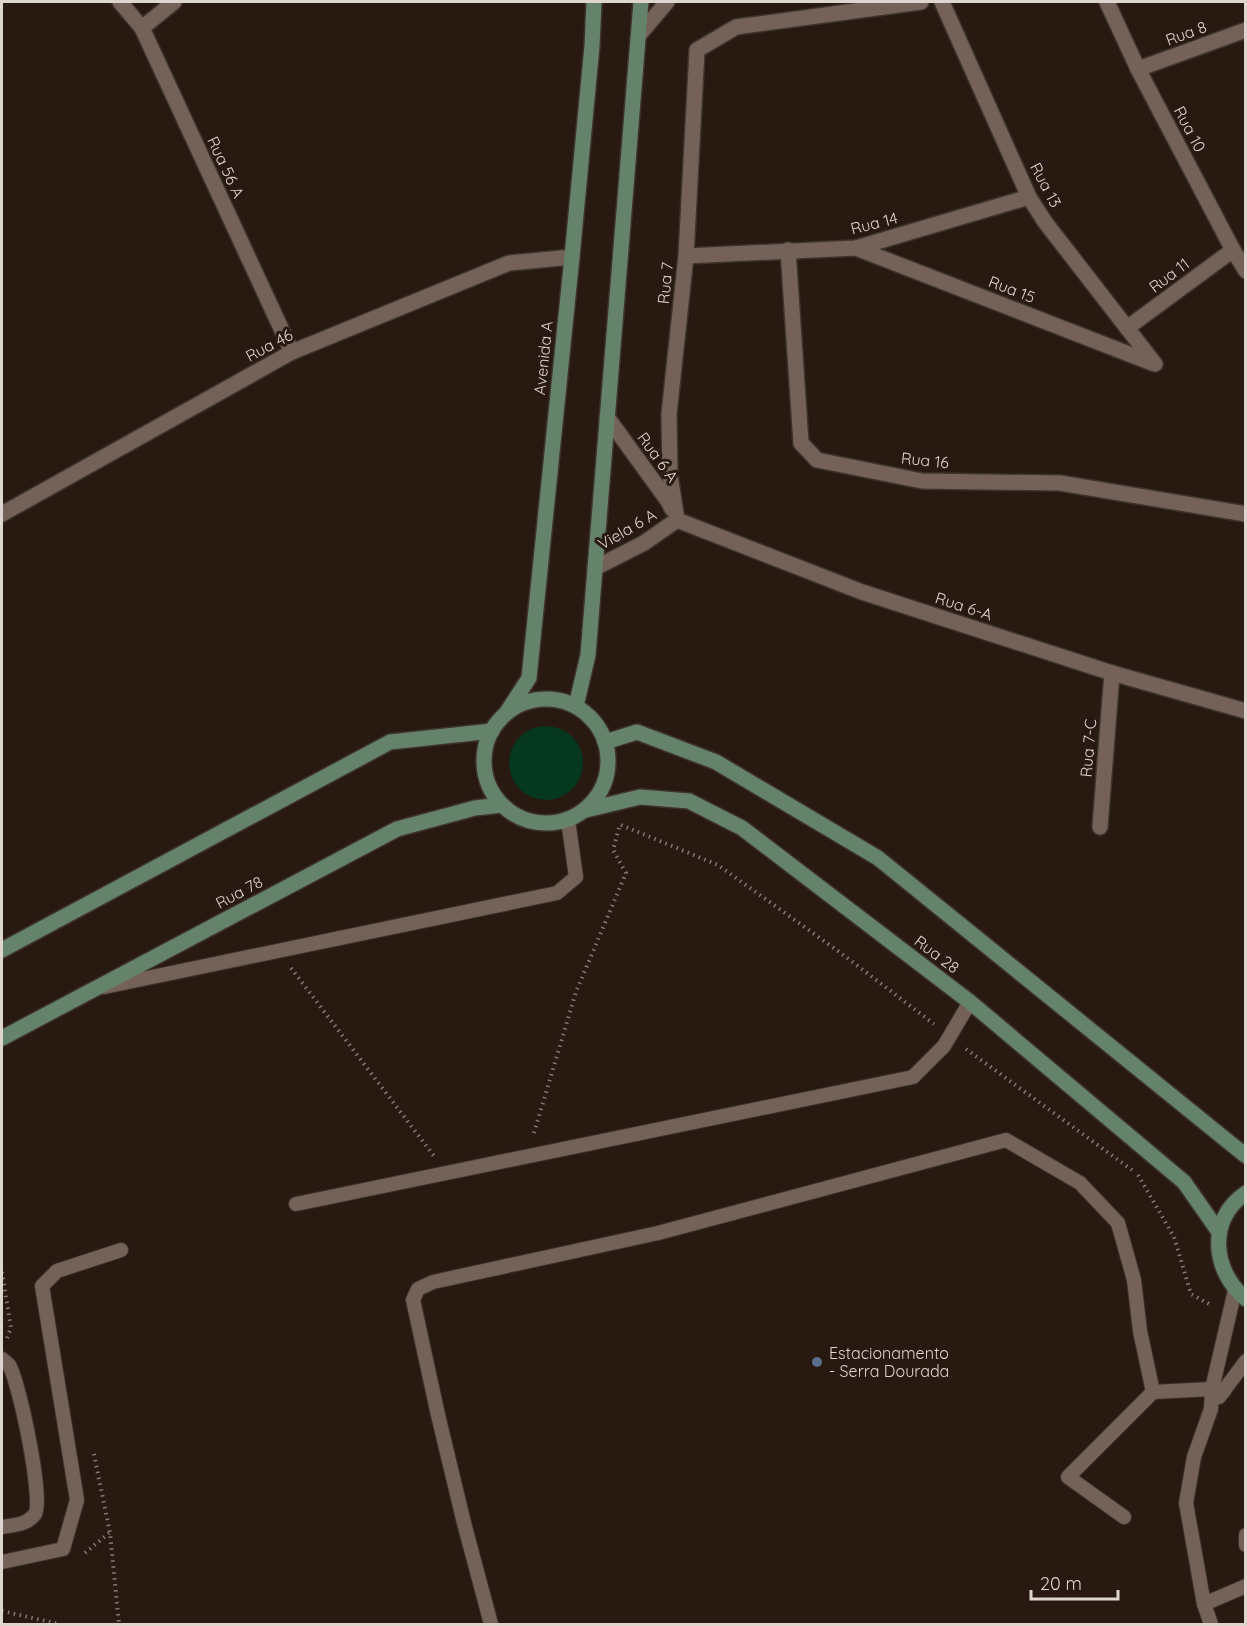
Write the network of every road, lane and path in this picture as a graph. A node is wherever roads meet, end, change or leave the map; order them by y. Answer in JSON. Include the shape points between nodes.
{"nodes":[{"id":1,"x":120,"y":2,"type":"edge"},
{"id":2,"x":174,"y":2,"type":"edge"},
{"id":3,"x":594,"y":2,"type":"edge"},
{"id":4,"x":641,"y":2,"type":"edge"},
{"id":5,"x":668,"y":2,"type":"edge"},
{"id":6,"x":921,"y":2,"type":"edge"},
{"id":7,"x":942,"y":2,"type":"edge"},
{"id":8,"x":1107,"y":2,"type":"edge"},
{"id":9,"x":142,"y":28,"type":"junction"},
{"id":10,"x":1245,"y":30,"type":"edge"},
{"id":11,"x":639,"y":35,"type":"junction"},
{"id":12,"x":1138,"y":69,"type":"junction"},
{"id":13,"x":1029,"y":197,"type":"junction"},
{"id":14,"x":856,"y":248,"type":"junction"},
{"id":15,"x":788,"y":250,"type":"junction"},
{"id":16,"x":1233,"y":250,"type":"junction"},
{"id":17,"x":686,"y":256,"type":"junction"},
{"id":18,"x":572,"y":257,"type":"junction"},
{"id":19,"x":1245,"y":271,"type":"edge"},
{"id":20,"x":1127,"y":328,"type":"junction"},
{"id":21,"x":292,"y":352,"type":"junction"},
{"id":22,"x":1155,"y":364,"type":"joint"},
{"id":23,"x":607,"y":417,"type":"junction"},
{"id":24,"x":2,"y":514,"type":"edge"},
{"id":25,"x":1245,"y":514,"type":"edge"},
{"id":26,"x":677,"y":520,"type":"junction"},
{"id":27,"x":595,"y":568,"type":"junction"},
{"id":28,"x":1112,"y":673,"type":"junction"},
{"id":29,"x":576,"y":706,"type":"junction"},
{"id":30,"x":1245,"y":711,"type":"edge"},
{"id":31,"x":507,"y":712,"type":"junction"},
{"id":32,"x":492,"y":731,"type":"junction"},
{"id":33,"x":605,"y":742,"type":"junction"},
{"id":34,"x":502,"y":805,"type":"junction"},
{"id":35,"x":586,"y":810,"type":"junction"},
{"id":36,"x":568,"y":820,"type":"junction"},
{"id":37,"x":620,"y":824,"type":"dead end"},
{"id":38,"x":1100,"y":826,"type":"dead end"},
{"id":39,"x":2,"y":950,"type":"edge"},
{"id":40,"x":278,"y":951,"type":"junction"},
{"id":41,"x":93,"y":989,"type":"junction"},
{"id":42,"x":970,"y":1002,"type":"junction"},
{"id":43,"x":2,"y":1038,"type":"edge"},
{"id":44,"x":1245,"y":1156,"type":"edge"},
{"id":45,"x":527,"y":1157,"type":"junction"},
{"id":46,"x":447,"y":1173,"type":"junction"},
{"id":47,"x":1245,"y":1193,"type":"edge"},
{"id":48,"x":296,"y":1204,"type":"dead end"},
{"id":49,"x":1219,"y":1232,"type":"junction"},
{"id":50,"x":121,"y":1250,"type":"dead end"},
{"id":51,"x":2,"y":1272,"type":"edge"},
{"id":52,"x":1240,"y":1294,"type":"edge"},
{"id":53,"x":5,"y":1344,"type":"dead end"},
{"id":54,"x":2,"y":1359,"type":"edge"},
{"id":55,"x":1245,"y":1361,"type":"edge"},
{"id":56,"x":1218,"y":1390,"type":"junction"},
{"id":57,"x":1153,"y":1392,"type":"junction"},
{"id":58,"x":1124,"y":1517,"type":"dead end"},
{"id":59,"x":2,"y":1527,"type":"edge"},
{"id":60,"x":1245,"y":1535,"type":"edge"},
{"id":61,"x":1245,"y":1545,"type":"edge"},
{"id":62,"x":2,"y":1562,"type":"edge"},
{"id":63,"x":1245,"y":1586,"type":"edge"},
{"id":64,"x":1204,"y":1604,"type":"junction"},
{"id":65,"x":2,"y":1611,"type":"edge"},
{"id":66,"x":59,"y":1624,"type":"edge"},
{"id":67,"x":491,"y":1624,"type":"edge"},
{"id":68,"x":1211,"y":1624,"type":"edge"}],
"edges":[{"from":1,"to":9,"type":"street","name":"Rua 56 A"},
{"from":2,"to":9,"type":"street"},
{"from":3,"to":18,"type":"main road","name":"Avenida A"},
{"from":4,"to":11,"type":"main road"},
{"from":5,"to":11,"type":"street"},
{"from":6,"to":17,"type":"street","name":"Rua 7","via":[[736,27],[697,50]]},
{"from":7,"to":13,"type":"street","name":"Rua 13"},
{"from":8,"to":12,"type":"street","name":"Rua 10"},
{"from":9,"to":21,"type":"street","name":"Rua 56 A"},
{"from":10,"to":12,"type":"street","name":"Rua 8"},
{"from":11,"to":23,"type":"main road"},
{"from":12,"to":16,"type":"street","name":"Rua 10"},
{"from":13,"to":14,"type":"street","name":"Rua 14"},
{"from":13,"to":20,"type":"street","name":"Rua 13"},
{"from":14,"to":15,"type":"street","name":"Rua 14"},
{"from":14,"to":22,"type":"street","name":"Rua 15"},
{"from":15,"to":17,"type":"street","name":"Rua 14"},
{"from":15,"to":25,"type":"street","name":"Rua 16","via":[[801,443],[817,460],[922,481],[1060,483]]},
{"from":16,"to":19,"type":"street","name":"Rua 10"},
{"from":16,"to":20,"type":"street","name":"Rua 11"},
{"from":17,"to":26,"type":"street","name":"Rua 7","via":[[669,414],[670,475]]},
{"from":18,"to":21,"type":"street","name":"Rua 46","via":[[509,263]]},
{"from":18,"to":31,"type":"main road","name":"Avenida A","via":[[529,678]]},
{"from":20,"to":22,"type":"street","name":"Rua 13"},
{"from":21,"to":24,"type":"street","name":"Rua 46"},
{"from":23,"to":26,"type":"street","name":"Rua 6 A","via":[[668,501]]},
{"from":23,"to":27,"type":"main road"},
{"from":26,"to":27,"type":"street","name":"Viela 6 A","via":[[644,543]]},
{"from":26,"to":28,"type":"street","name":"Rua 6-A","via":[[862,592]]},
{"from":27,"to":29,"type":"main road","via":[[588,655]]},
{"from":28,"to":30,"type":"street","name":"Rua 6-A"},
{"from":28,"to":38,"type":"street","name":"Rua 7-C"},
{"from":29,"to":31,"type":"main road","via":[[541,699]]},
{"from":29,"to":33,"type":"main road","via":[[598,727]]},
{"from":31,"to":32,"type":"main road"},
{"from":32,"to":34,"type":"main road","via":[[485,749],[484,770],[490,789]]},
{"from":32,"to":39,"type":"main road","via":[[390,742]]},
{"from":33,"to":35,"type":"main road","via":[[609,760],[606,779]]},
{"from":33,"to":44,"type":"main road","via":[[638,732],[716,762],[878,858]]},
{"from":34,"to":36,"type":"main road","via":[[533,823]]},
{"from":34,"to":41,"type":"main road","name":"Rua 78","via":[[475,808],[397,829]]},
{"from":35,"to":36,"type":"main road"},
{"from":35,"to":42,"type":"main road","name":"Rua 28","via":[[640,797],[689,801],[742,828]]},
{"from":36,"to":40,"type":"lane","via":[[576,877],[557,893]]},
{"from":37,"to":45,"type":"path","via":[[613,850],[626,873],[576,992]]},
{"from":40,"to":41,"type":"lane"},
{"from":40,"to":46,"type":"path"},
{"from":41,"to":43,"type":"main road","name":"Rua 78"},
{"from":42,"to":45,"type":"lane","via":[[944,1046],[914,1077]]},
{"from":42,"to":49,"type":"main road","name":"Rua 28","via":[[1184,1182]]},
{"from":45,"to":46,"type":"lane"},
{"from":46,"to":48,"type":"lane"},
{"from":47,"to":49,"type":"main road","via":[[1226,1213]]},
{"from":49,"to":52,"type":"main road","via":[[1218,1253],[1224,1273]]},
{"from":50,"to":62,"type":"lane","via":[[57,1271],[42,1286],[77,1500],[63,1549]]},
{"from":51,"to":53,"type":"path","via":[[11,1328]]},
{"from":52,"to":56,"type":"lane"},
{"from":54,"to":59,"type":"lane","via":[[8,1364],[20,1403],[38,1501],[36,1512],[27,1522]]},
{"from":55,"to":56,"type":"lane"},
{"from":56,"to":57,"type":"lane"},
{"from":56,"to":64,"type":"lane","via":[[1194,1457],[1186,1503]]},
{"from":57,"to":58,"type":"lane","via":[[1068,1477]]},
{"from":57,"to":67,"type":"lane","via":[[1134,1280],[1118,1223],[1080,1183],[1006,1140],[658,1233],[433,1282],[418,1289],[413,1300],[466,1533]]},
{"from":60,"to":61,"type":"lane"},
{"from":63,"to":64,"type":"lane"},
{"from":64,"to":68,"type":"lane"},
{"from":65,"to":66,"type":"path"}]}
